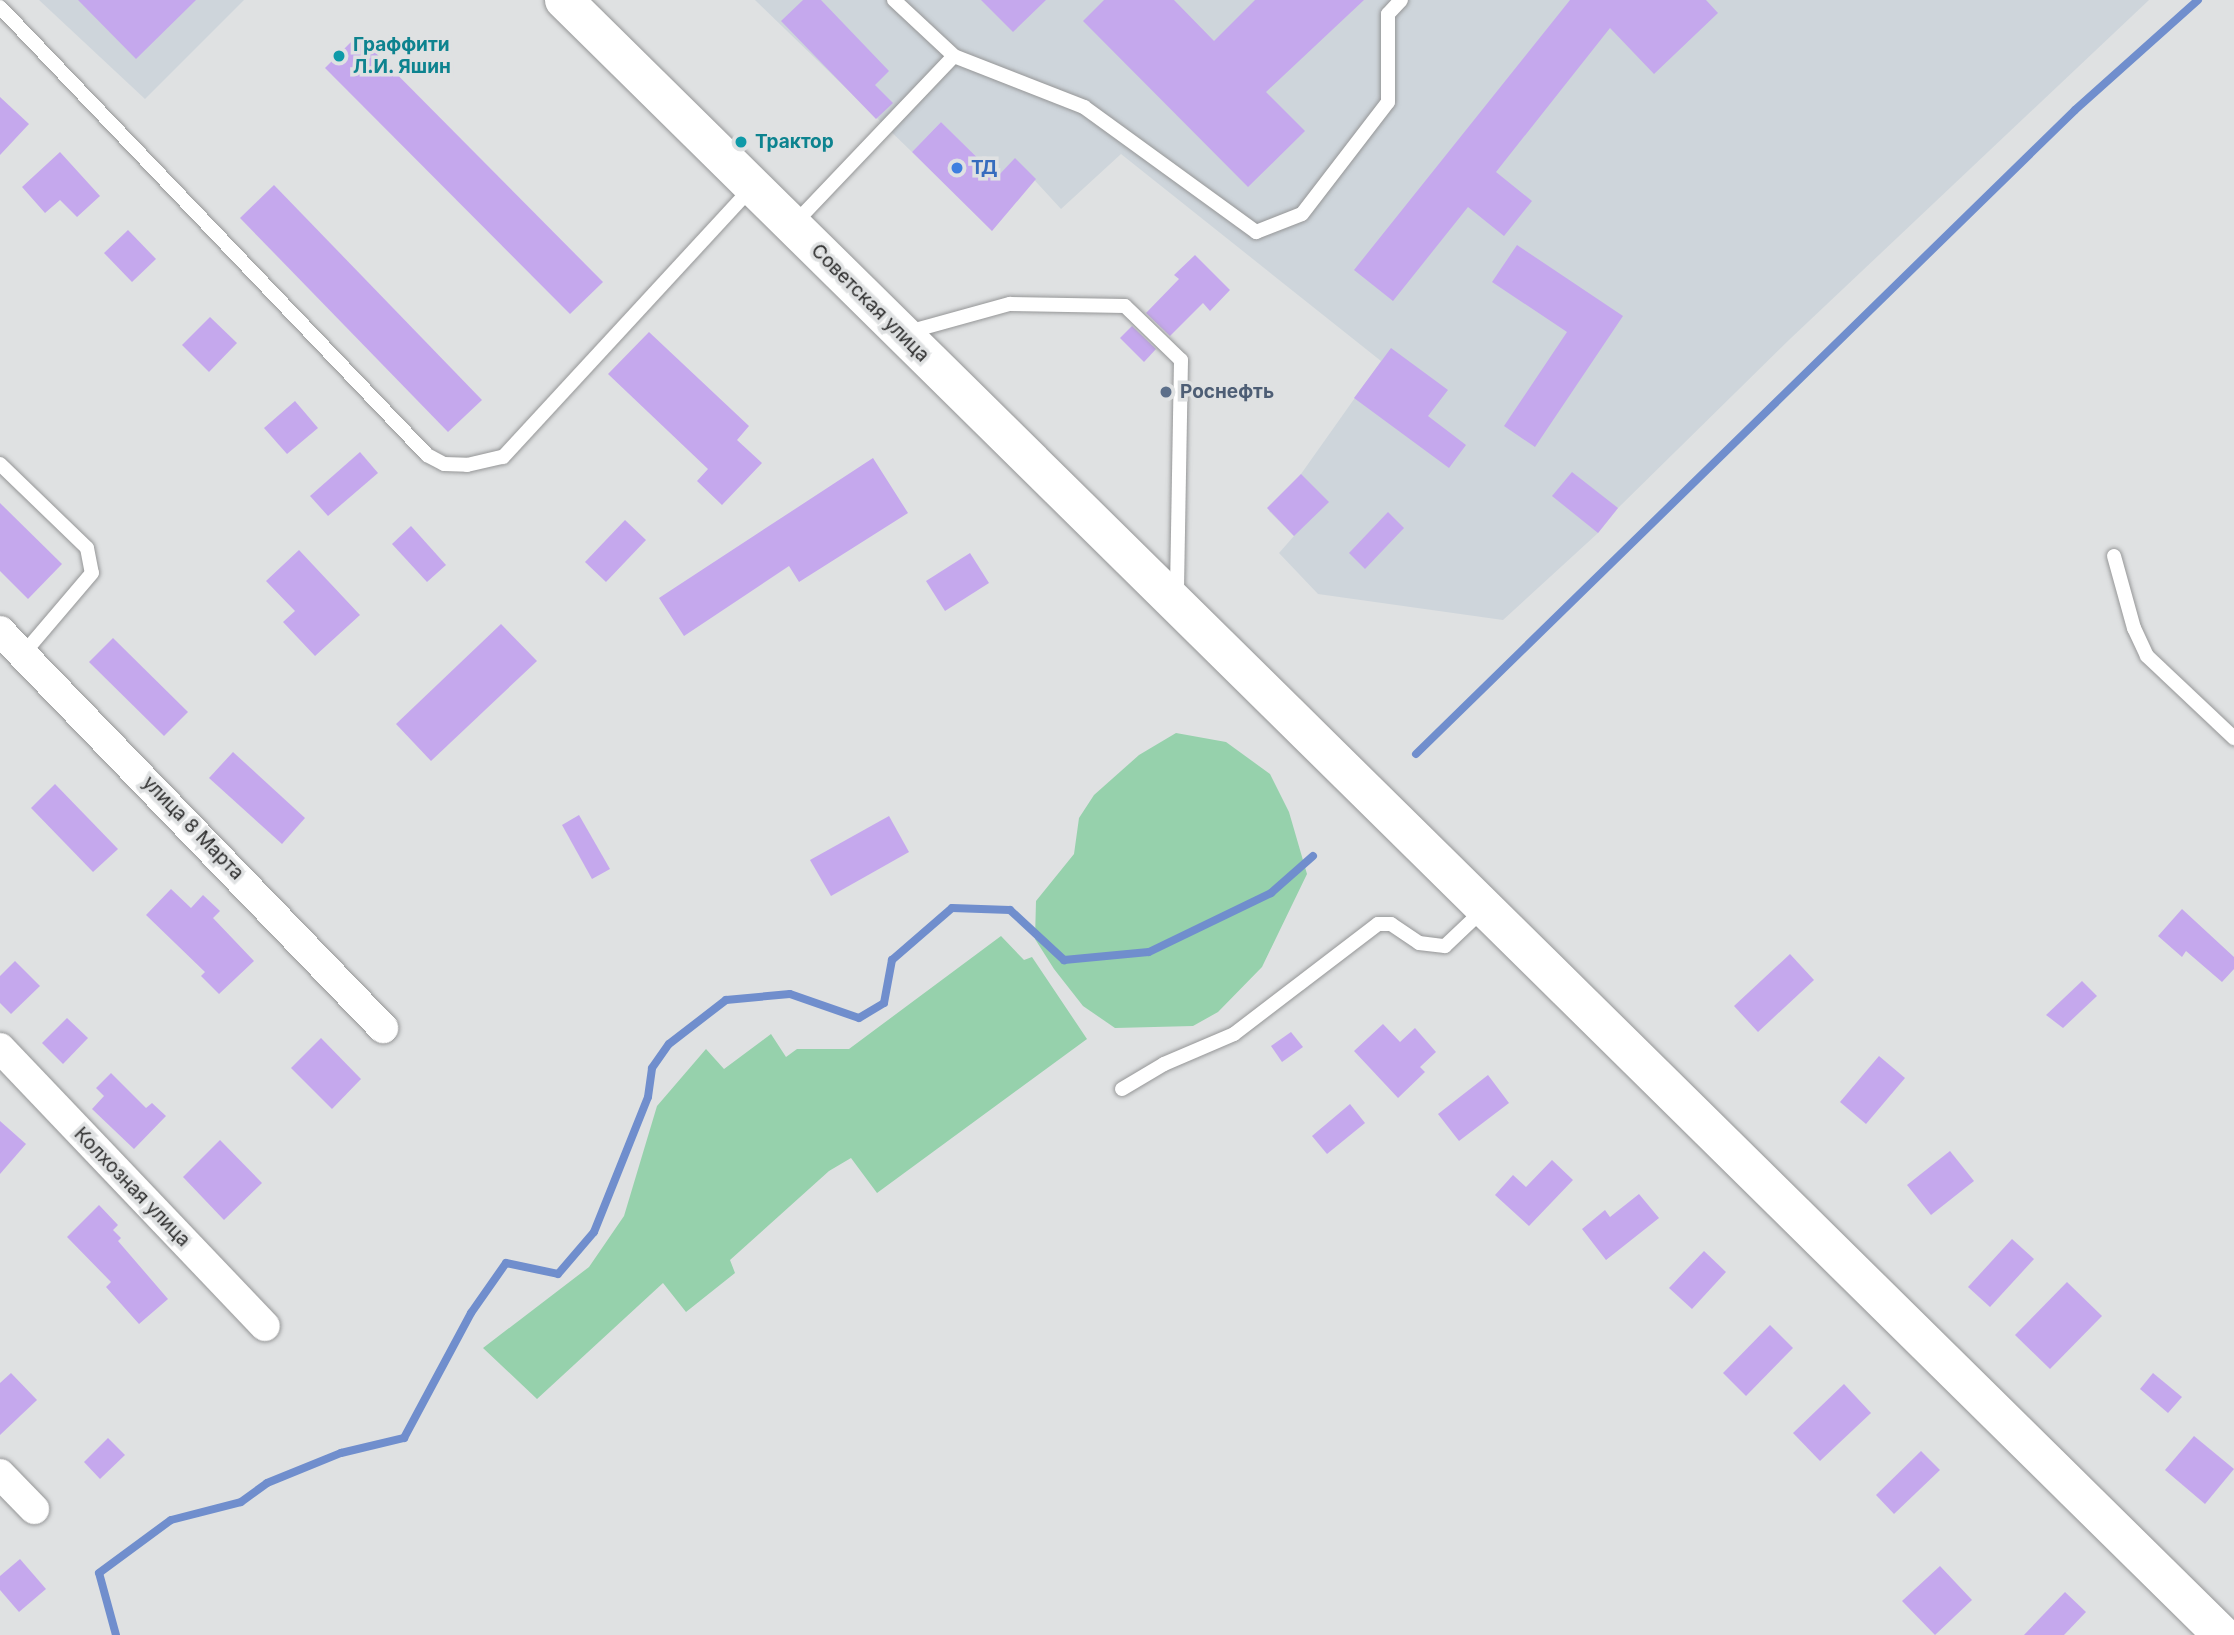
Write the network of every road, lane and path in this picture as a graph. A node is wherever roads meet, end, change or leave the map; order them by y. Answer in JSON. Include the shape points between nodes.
{"nodes":[{"id":1,"x":564,"y":0,"type":"edge"},
{"id":2,"x":1401,"y":0,"type":"edge"},
{"id":3,"x":900,"y":2,"type":"edge"},
{"id":4,"x":0,"y":7,"type":"edge"},
{"id":5,"x":954,"y":57,"type":"junction"},
{"id":6,"x":752,"y":187,"type":"junction"},
{"id":7,"x":792,"y":226,"type":"junction"},
{"id":8,"x":901,"y":334,"type":"junction"},
{"id":9,"x":0,"y":464,"type":"edge"},
{"id":10,"x":2114,"y":556,"type":"dead end"},
{"id":11,"x":1177,"y":606,"type":"junction"},
{"id":12,"x":0,"y":631,"type":"edge"},
{"id":13,"x":23,"y":654,"type":"junction"},
{"id":14,"x":2234,"y":738,"type":"edge"},
{"id":15,"x":1484,"y":909,"type":"junction"},
{"id":16,"x":383,"y":1028,"type":"dead end"},
{"id":17,"x":0,"y":1048,"type":"edge"},
{"id":18,"x":1122,"y":1089,"type":"dead end"},
{"id":19,"x":265,"y":1326,"type":"dead end"},
{"id":20,"x":0,"y":1474,"type":"edge"},
{"id":21,"x":34,"y":1509,"type":"dead end"},
{"id":22,"x":2222,"y":1635,"type":"edge"}],
"edges":[{"from":1,"to":6,"type":"main road","name":"Советская улица"},
{"from":2,"to":5,"type":"lane","via":[[1388,14],[1388,102],[1302,214],[1256,232],[1084,107]]},
{"from":3,"to":5,"type":"lane"},
{"from":4,"to":6,"type":"lane","via":[[428,454],[444,464],[467,465],[503,457]]},
{"from":5,"to":7,"type":"lane"},
{"from":6,"to":7,"type":"main road","name":"Советская улица"},
{"from":7,"to":8,"type":"main road","name":"Советская улица"},
{"from":8,"to":11,"type":"main road","name":"Советская улица"},
{"from":8,"to":11,"type":"lane","via":[[1010,304],[1125,306],[1181,359]]},
{"from":9,"to":13,"type":"lane","via":[[87,548],[92,573]]},
{"from":10,"to":14,"type":"lane","via":[[2134,628],[2147,656]]},
{"from":11,"to":15,"type":"main road","name":"Советская улица"},
{"from":12,"to":13,"type":"street","name":"улица 8 Марта"},
{"from":13,"to":16,"type":"street","name":"улица 8 Марта"},
{"from":15,"to":18,"type":"lane","via":[[1444,946],[1419,943],[1391,924],[1378,925],[1234,1034],[1164,1064]]},
{"from":15,"to":22,"type":"main road","name":"Советская улица"},
{"from":17,"to":19,"type":"street","name":"Колхозная улица"},
{"from":20,"to":21,"type":"street"}]}
